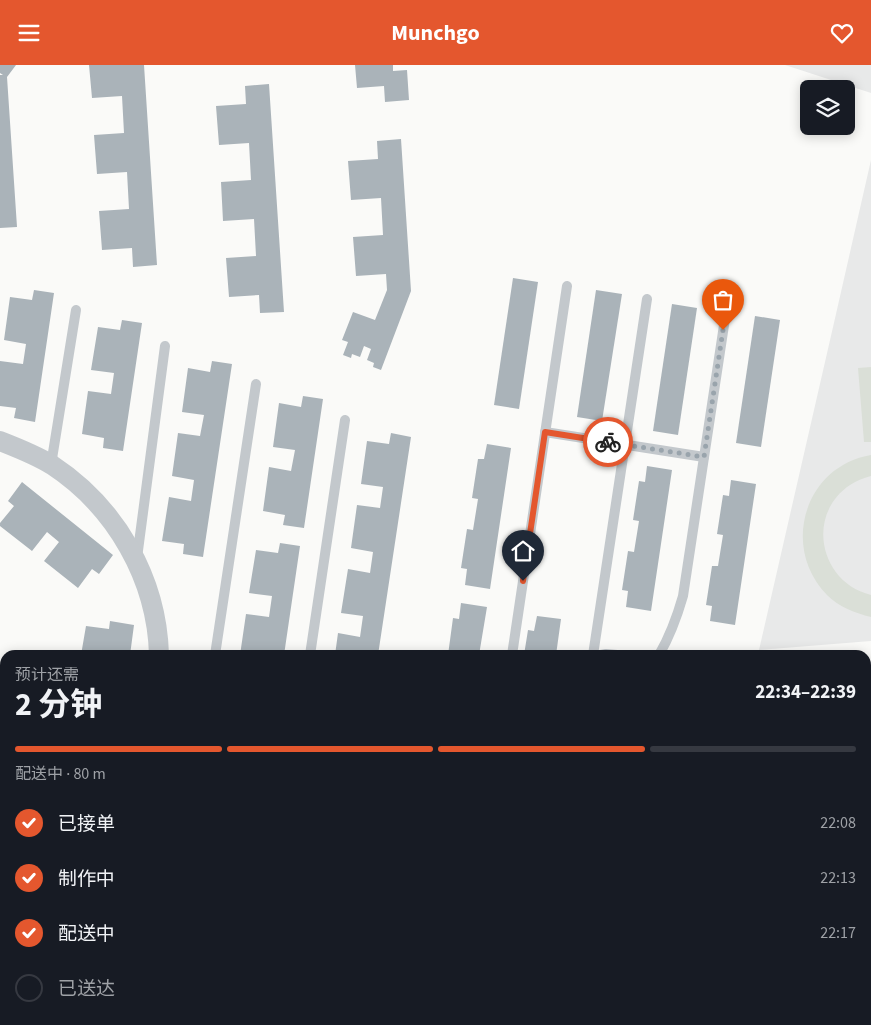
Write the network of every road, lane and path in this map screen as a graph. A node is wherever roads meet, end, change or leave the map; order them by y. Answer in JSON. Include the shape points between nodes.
{"nodes":[{"id":1,"x":567,"y":286,"type":"dead end"},
{"id":2,"x":647,"y":299,"type":"dead end"},
{"id":3,"x":76,"y":310,"type":"dead end"},
{"id":4,"x":726,"y":312,"type":"dead end"},
{"id":5,"x":165,"y":346,"type":"dead end"},
{"id":6,"x":256,"y":384,"type":"dead end"},
{"id":7,"x":345,"y":420,"type":"dead end"},
{"id":8,"x":545,"y":432,"type":"junction"},
{"id":9,"x":0,"y":441,"type":"edge"},
{"id":10,"x":625,"y":445,"type":"junction"},
{"id":11,"x":704,"y":457,"type":"junction"},
{"id":12,"x":52,"y":465,"type":"junction"},
{"id":13,"x":136,"y":560,"type":"junction"},
{"id":14,"x":159,"y":650,"type":"edge"},
{"id":15,"x":216,"y":650,"type":"edge"},
{"id":16,"x":311,"y":650,"type":"edge"},
{"id":17,"x":513,"y":650,"type":"edge"},
{"id":18,"x":594,"y":650,"type":"edge"},
{"id":19,"x":662,"y":650,"type":"edge"}],
"edges":[{"from":1,"to":8,"type":"lane"},
{"from":2,"to":10,"type":"lane"},
{"from":3,"to":12,"type":"lane"},
{"from":4,"to":11,"type":"lane"},
{"from":5,"to":13,"type":"lane"},
{"from":6,"to":15,"type":"lane"},
{"from":7,"to":16,"type":"lane"},
{"from":8,"to":10,"type":"lane"},
{"from":8,"to":17,"type":"lane"},
{"from":9,"to":12,"type":"street"},
{"from":10,"to":11,"type":"lane"},
{"from":10,"to":18,"type":"lane"},
{"from":11,"to":19,"type":"lane","via":[[683,596],[672,632]]},
{"from":12,"to":13,"type":"street","via":[[100,507]]},
{"from":13,"to":14,"type":"street","via":[[151,598]]}]}
